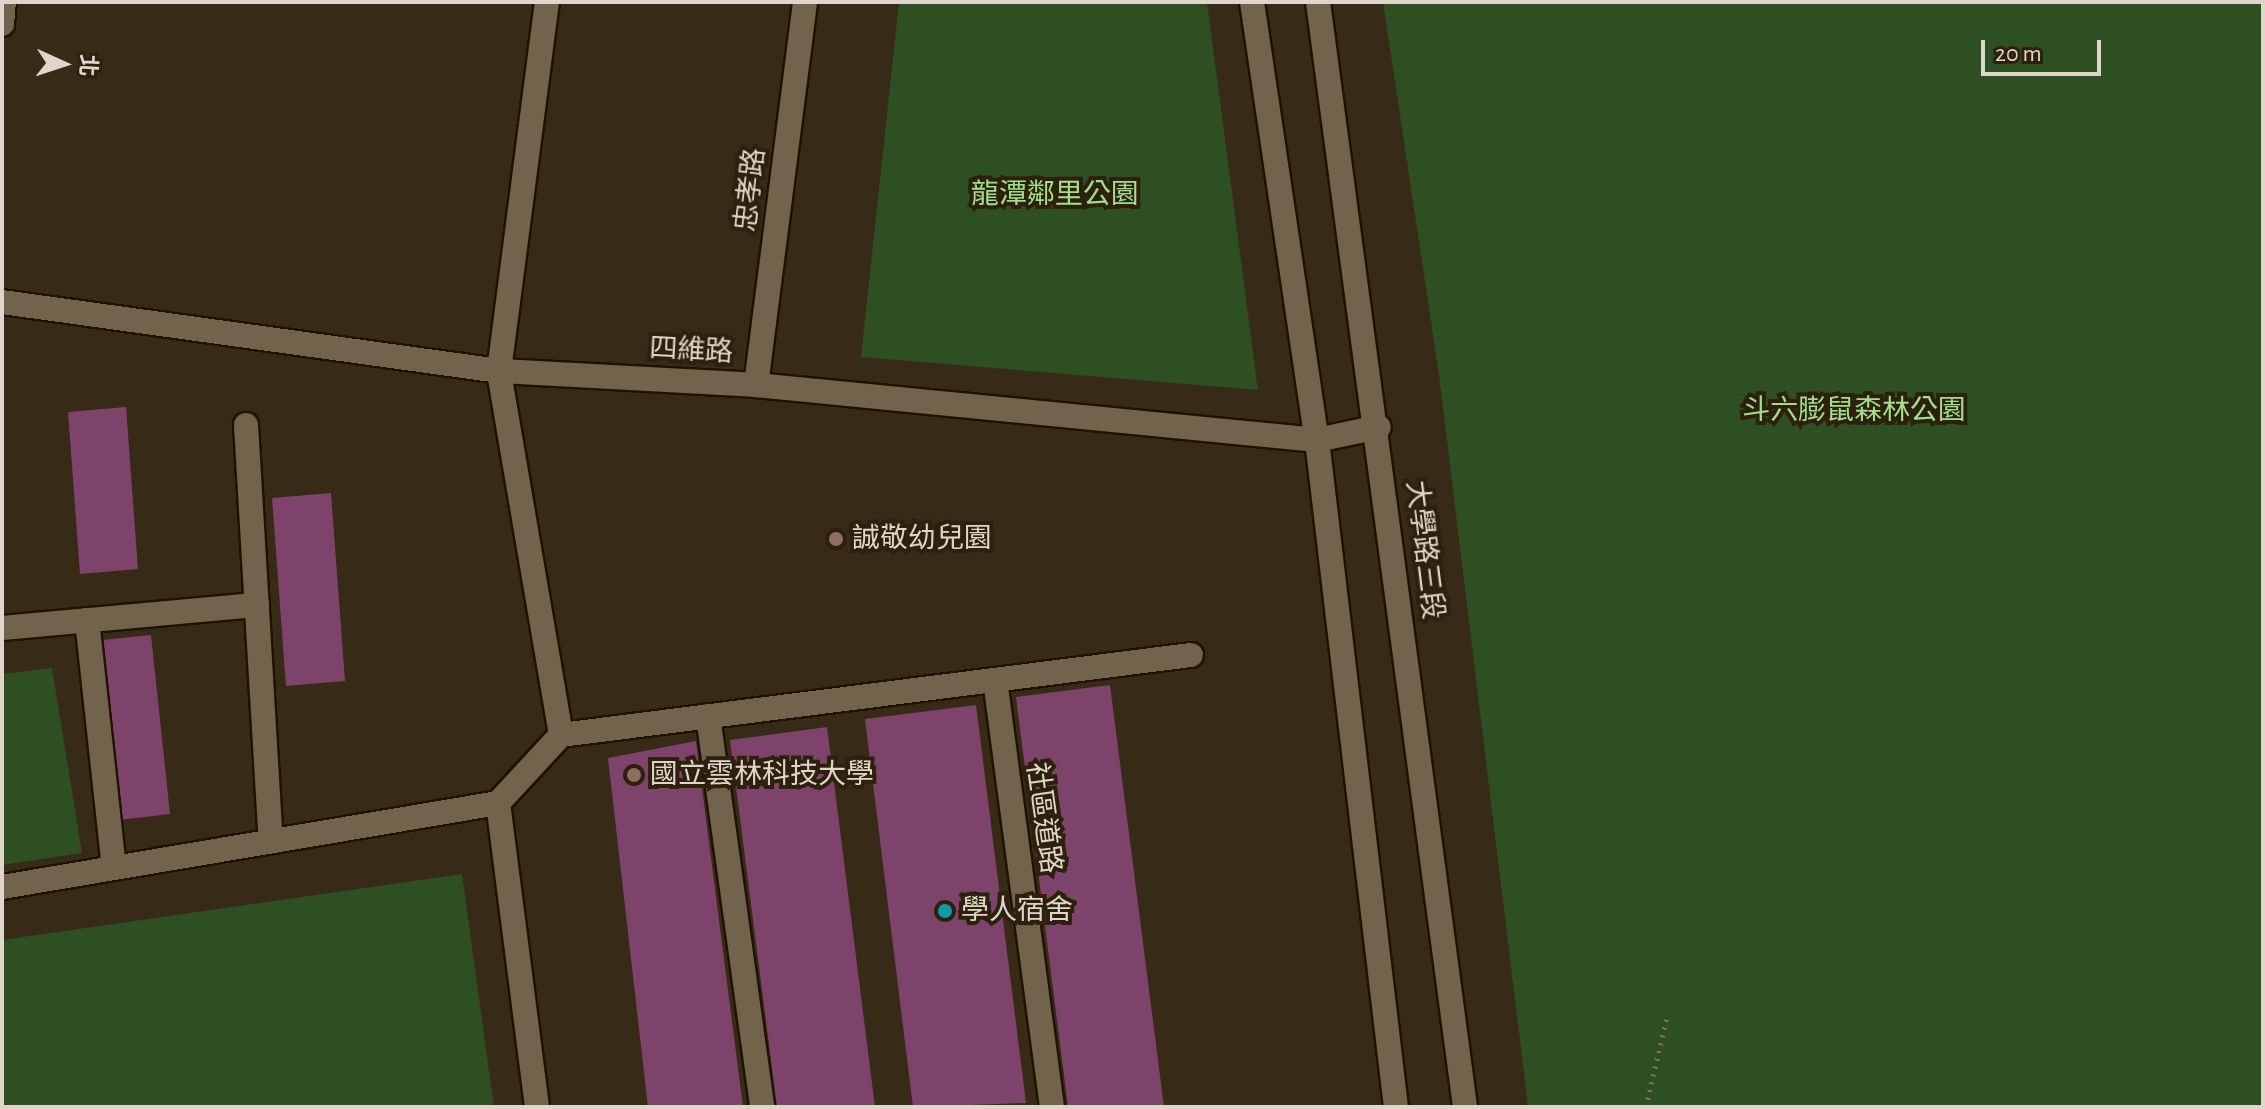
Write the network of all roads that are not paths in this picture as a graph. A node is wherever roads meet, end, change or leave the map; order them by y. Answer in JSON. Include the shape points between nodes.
{"nodes":[{"id":1,"x":4,"y":2,"type":"edge"},
{"id":2,"x":547,"y":2,"type":"edge"},
{"id":3,"x":805,"y":2,"type":"edge"},
{"id":4,"x":1252,"y":2,"type":"edge"},
{"id":5,"x":1318,"y":2,"type":"edge"},
{"id":6,"x":2,"y":24,"type":"edge"},
{"id":7,"x":2,"y":302,"type":"edge"},
{"id":8,"x":499,"y":371,"type":"junction"},
{"id":9,"x":756,"y":385,"type":"junction"},
{"id":10,"x":246,"y":425,"type":"dead end"},
{"id":11,"x":1379,"y":427,"type":"junction"},
{"id":12,"x":1317,"y":440,"type":"junction"},
{"id":13,"x":257,"y":605,"type":"junction"},
{"id":14,"x":87,"y":620,"type":"junction"},
{"id":15,"x":2,"y":628,"type":"edge"},
{"id":16,"x":1191,"y":655,"type":"dead end"},
{"id":17,"x":995,"y":680,"type":"junction"},
{"id":18,"x":708,"y":716,"type":"junction"},
{"id":19,"x":561,"y":735,"type":"junction"},
{"id":20,"x":498,"y":803,"type":"junction"},
{"id":21,"x":271,"y":841,"type":"junction"},
{"id":22,"x":114,"y":868,"type":"junction"},
{"id":23,"x":2,"y":887,"type":"edge"},
{"id":24,"x":537,"y":1107,"type":"edge"},
{"id":25,"x":762,"y":1107,"type":"edge"},
{"id":26,"x":1052,"y":1107,"type":"edge"},
{"id":27,"x":1396,"y":1107,"type":"edge"},
{"id":28,"x":1465,"y":1107,"type":"edge"}],
"edges":[{"from":1,"to":6,"type":"street"},
{"from":2,"to":8,"type":"street"},
{"from":3,"to":9,"type":"street","name":"忠孝路"},
{"from":4,"to":12,"type":"street"},
{"from":5,"to":11,"type":"street","name":"大學路三段"},
{"from":7,"to":8,"type":"street","name":"四維路"},
{"from":8,"to":9,"type":"street","name":"四維路"},
{"from":8,"to":19,"type":"street"},
{"from":9,"to":12,"type":"street","name":"四維路"},
{"from":10,"to":13,"type":"street"},
{"from":11,"to":12,"type":"street","name":"四維路"},
{"from":11,"to":28,"type":"street","name":"大學路三段"},
{"from":12,"to":27,"type":"street"},
{"from":13,"to":14,"type":"street"},
{"from":13,"to":21,"type":"street"},
{"from":14,"to":15,"type":"street"},
{"from":14,"to":22,"type":"street"},
{"from":16,"to":17,"type":"street"},
{"from":17,"to":18,"type":"street"},
{"from":17,"to":26,"type":"street","name":"社區道路"},
{"from":18,"to":19,"type":"street"},
{"from":18,"to":25,"type":"street"},
{"from":19,"to":20,"type":"street"},
{"from":20,"to":21,"type":"street"},
{"from":20,"to":24,"type":"street"},
{"from":21,"to":22,"type":"street"},
{"from":22,"to":23,"type":"street"}]}
